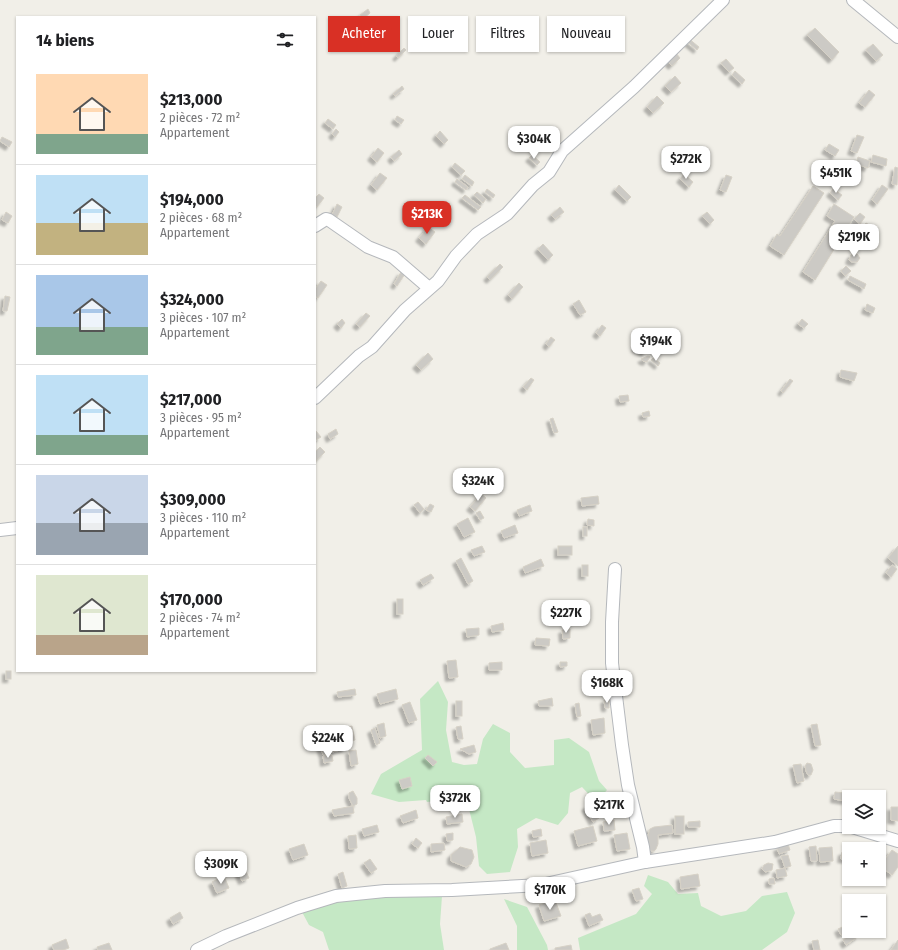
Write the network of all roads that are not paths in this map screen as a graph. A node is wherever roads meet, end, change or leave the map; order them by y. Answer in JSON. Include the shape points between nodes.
{"nodes":[{"id":1,"x":723,"y":0,"type":"edge"},
{"id":2,"x":853,"y":0,"type":"edge"},
{"id":3,"x":898,"y":37,"type":"edge"},
{"id":4,"x":316,"y":225,"type":"edge"},
{"id":5,"x":429,"y":288,"type":"junction"},
{"id":6,"x":316,"y":397,"type":"edge"},
{"id":7,"x":16,"y":528,"type":"edge"},
{"id":8,"x":0,"y":530,"type":"edge"},
{"id":9,"x":615,"y":570,"type":"dead end"},
{"id":10,"x":842,"y":826,"type":"edge"},
{"id":11,"x":875,"y":834,"type":"edge"},
{"id":12,"x":898,"y":841,"type":"edge"},
{"id":13,"x":645,"y":862,"type":"junction"},
{"id":14,"x":196,"y":950,"type":"edge"}],
"edges":[{"from":1,"to":5,"type":"street","via":[[634,87],[562,151],[549,172],[532,186],[507,214],[477,234]]},
{"from":2,"to":3,"type":"street"},
{"from":4,"to":5,"type":"street","via":[[326,219],[329,220],[368,247],[393,257]]},
{"from":5,"to":6,"type":"street","via":[[372,347]]},
{"from":7,"to":8,"type":"street"},
{"from":9,"to":13,"type":"street","via":[[612,663],[627,778]]},
{"from":10,"to":13,"type":"street","via":[[775,842]]},
{"from":11,"to":12,"type":"street"},
{"from":13,"to":14,"type":"street","via":[[541,884],[452,890],[385,891],[336,896],[226,936]]}]}
